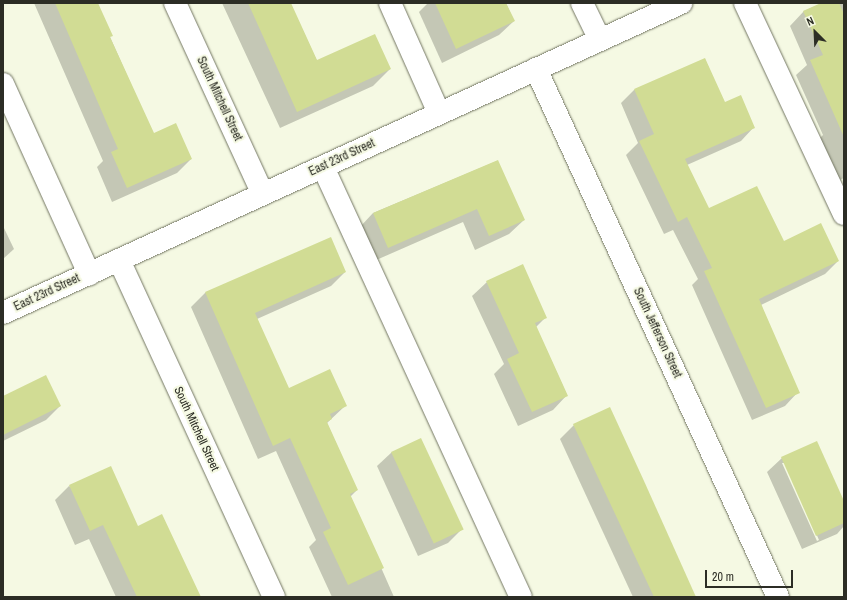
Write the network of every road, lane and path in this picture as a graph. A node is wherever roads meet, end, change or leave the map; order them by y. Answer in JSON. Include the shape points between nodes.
{"nodes":[{"id":1,"x":175,"y":3,"type":"edge"},
{"id":2,"x":390,"y":3,"type":"edge"},
{"id":3,"x":582,"y":3,"type":"edge"},
{"id":4,"x":681,"y":3,"type":"edge"},
{"id":5,"x":745,"y":3,"type":"edge"},
{"id":6,"x":600,"y":40,"type":"junction"},
{"id":7,"x":536,"y":69,"type":"junction"},
{"id":8,"x":3,"y":84,"type":"edge"},
{"id":9,"x":440,"y":113,"type":"junction"},
{"id":10,"x":323,"y":167,"type":"junction"},
{"id":11,"x":263,"y":194,"type":"junction"},
{"id":12,"x":844,"y":214,"type":"edge"},
{"id":13,"x":119,"y":260,"type":"junction"},
{"id":14,"x":89,"y":274,"type":"junction"},
{"id":15,"x":3,"y":313,"type":"edge"},
{"id":16,"x":274,"y":597,"type":"edge"},
{"id":17,"x":521,"y":597,"type":"edge"},
{"id":18,"x":778,"y":597,"type":"edge"}],
"edges":[{"from":1,"to":11,"type":"street","name":"South Mitchell Street"},
{"from":2,"to":9,"type":"street"},
{"from":3,"to":6,"type":"street"},
{"from":4,"to":6,"type":"street","name":"East 23rd Street"},
{"from":5,"to":12,"type":"street"},
{"from":6,"to":7,"type":"street","name":"East 23rd Street"},
{"from":7,"to":9,"type":"street","name":"East 23rd Street"},
{"from":7,"to":18,"type":"street","name":"South Jefferson Street"},
{"from":8,"to":14,"type":"street"},
{"from":9,"to":10,"type":"street","name":"East 23rd Street"},
{"from":10,"to":11,"type":"street","name":"East 23rd Street"},
{"from":10,"to":17,"type":"street"},
{"from":11,"to":13,"type":"street","name":"East 23rd Street"},
{"from":13,"to":14,"type":"street","name":"East 23rd Street"},
{"from":13,"to":16,"type":"street","name":"South Mitchell Street"},
{"from":14,"to":15,"type":"street","name":"East 23rd Street"}]}
